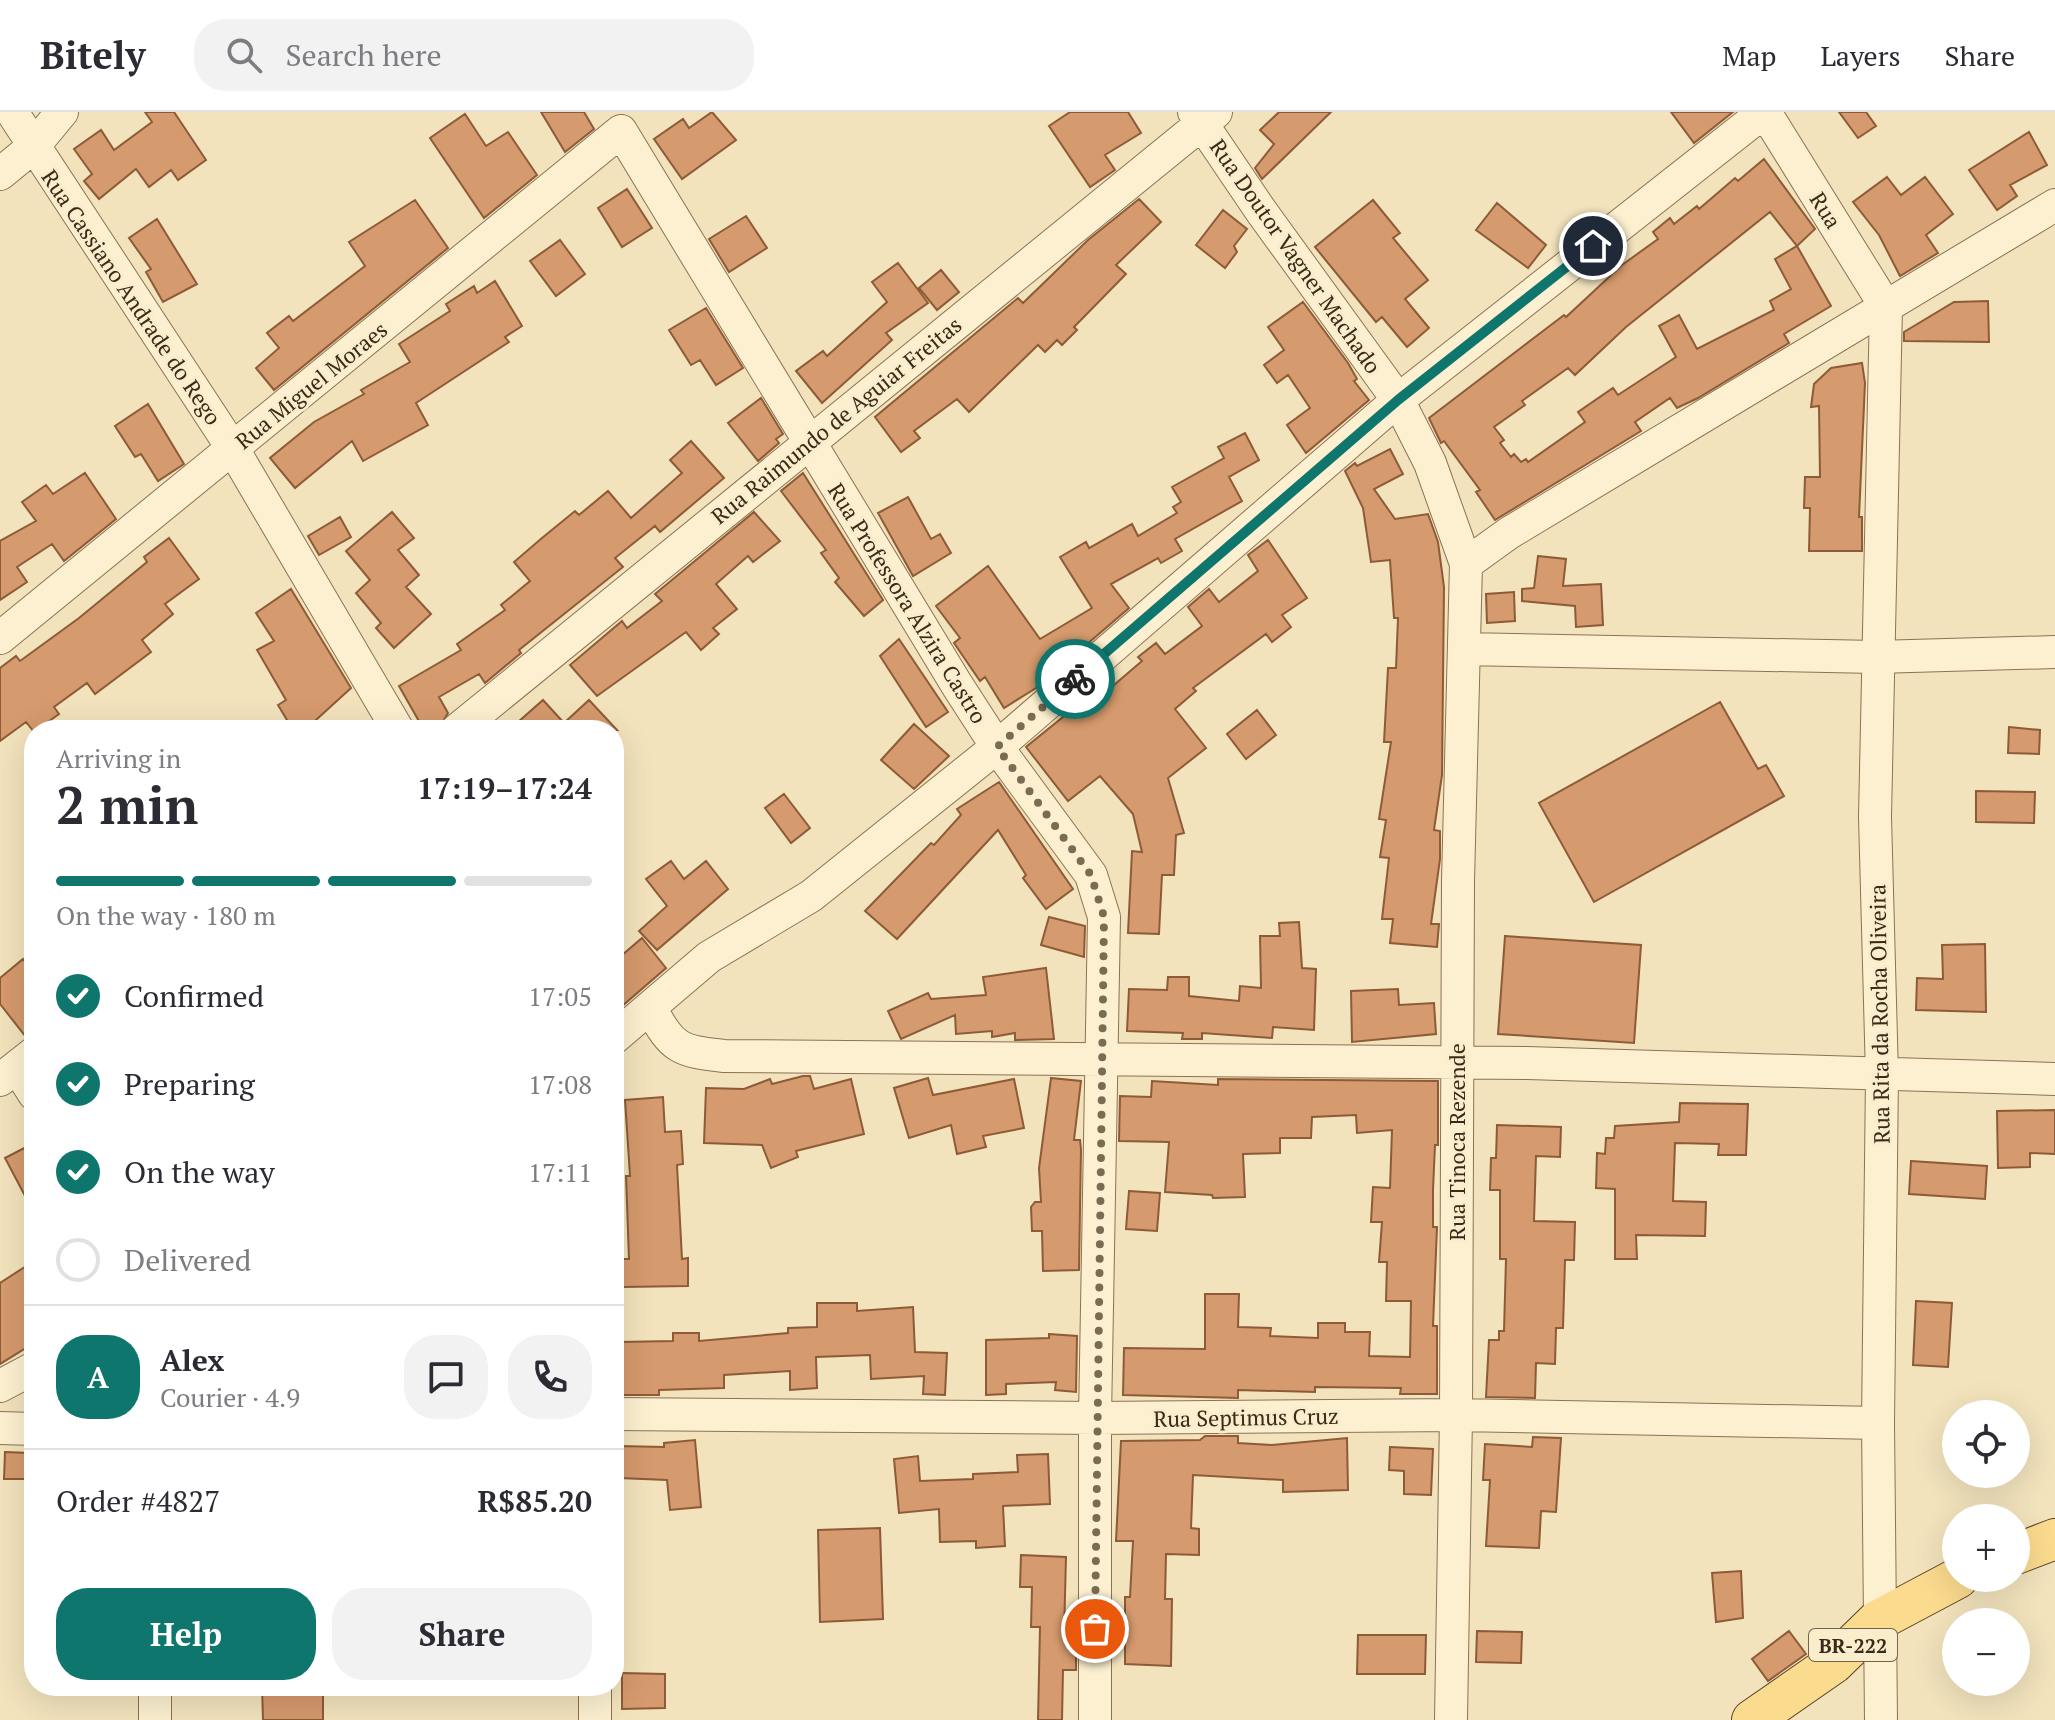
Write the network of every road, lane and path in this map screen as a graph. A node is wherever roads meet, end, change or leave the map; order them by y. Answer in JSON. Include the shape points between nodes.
{"nodes":[{"id":1,"x":12,"y":112,"type":"edge"},
{"id":2,"x":62,"y":112,"type":"edge"},
{"id":3,"x":1764,"y":112,"type":"edge"},
{"id":4,"x":1204,"y":116,"type":"edge"},
{"id":5,"x":621,"y":131,"type":"joint"},
{"id":6,"x":33,"y":147,"type":"junction"},
{"id":7,"x":0,"y":174,"type":"edge"},
{"id":8,"x":2055,"y":205,"type":"edge"},
{"id":9,"x":1886,"y":307,"type":"junction"},
{"id":10,"x":1398,"y":400,"type":"junction"},
{"id":11,"x":808,"y":441,"type":"junction"},
{"id":12,"x":233,"y":449,"type":"junction"},
{"id":13,"x":1466,"y":564,"type":"junction"},
{"id":14,"x":0,"y":638,"type":"edge"},
{"id":15,"x":1465,"y":649,"type":"junction"},
{"id":16,"x":2055,"y":652,"type":"edge"},
{"id":17,"x":1876,"y":657,"type":"junction"},
{"id":18,"x":392,"y":720,"type":"edge"},
{"id":19,"x":469,"y":720,"type":"edge"},
{"id":20,"x":997,"y":747,"type":"junction"},
{"id":21,"x":651,"y":1009,"type":"junction"},
{"id":22,"x":624,"y":1030,"type":"edge"},
{"id":23,"x":1104,"y":1060,"type":"junction"},
{"id":24,"x":1456,"y":1062,"type":"junction"},
{"id":25,"x":1882,"y":1076,"type":"junction"},
{"id":26,"x":2055,"y":1079,"type":"edge"},
{"id":27,"x":24,"y":1373,"type":"edge"},
{"id":28,"x":0,"y":1386,"type":"edge"},
{"id":29,"x":624,"y":1414,"type":"edge"},
{"id":30,"x":1456,"y":1415,"type":"junction"},
{"id":31,"x":1095,"y":1418,"type":"junction"},
{"id":32,"x":1878,"y":1423,"type":"junction"},
{"id":33,"x":0,"y":1428,"type":"edge"},
{"id":34,"x":24,"y":1429,"type":"edge"},
{"id":35,"x":2055,"y":1539,"type":"edge"},
{"id":36,"x":2030,"y":1549,"type":"edge"},
{"id":37,"x":1942,"y":1586,"type":"edge"},
{"id":38,"x":1877,"y":1621,"type":"junction"},
{"id":39,"x":155,"y":1696,"type":"edge"},
{"id":40,"x":595,"y":1696,"type":"edge"},
{"id":41,"x":155,"y":1720,"type":"edge"},
{"id":42,"x":595,"y":1720,"type":"edge"},
{"id":43,"x":1095,"y":1720,"type":"edge"},
{"id":44,"x":1451,"y":1720,"type":"edge"},
{"id":45,"x":1752,"y":1720,"type":"edge"},
{"id":46,"x":1881,"y":1720,"type":"edge"}],
"edges":[{"from":1,"to":6,"type":"street","name":"Rua Cassiano Andrade do Rego"},
{"from":2,"to":6,"type":"street"},
{"from":3,"to":9,"type":"street","name":"Rua"},
{"from":3,"to":10,"type":"street"},
{"from":4,"to":10,"type":"street","name":"Rua Doutor Vagner Machado","via":[[1261,211]]},
{"from":4,"to":11,"type":"street","name":"Rua Raimundo de Aguiar Freitas"},
{"from":5,"to":11,"type":"street","name":"Rua Professora Alzira Castro"},
{"from":5,"to":12,"type":"street","name":"Rua Miguel Moraes"},
{"from":6,"to":7,"type":"street"},
{"from":6,"to":12,"type":"street","name":"Rua Cassiano Andrade do Rego"},
{"from":8,"to":9,"type":"street"},
{"from":9,"to":13,"type":"street"},
{"from":9,"to":17,"type":"street","name":"Rua Rita da Rocha Oliveira"},
{"from":10,"to":13,"type":"street","name":"Rua Doutor Vagner Machado","via":[[1430,463]]},
{"from":10,"to":20,"type":"street"},
{"from":11,"to":19,"type":"street","name":"Rua Raimundo de Aguiar Freitas"},
{"from":11,"to":20,"type":"street","name":"Rua Professora Alzira Castro"},
{"from":12,"to":14,"type":"street","name":"Rua Miguel Moraes"},
{"from":12,"to":18,"type":"street","name":"Rua Cassiano Andrade do Rego"},
{"from":13,"to":15,"type":"street","name":"Rua Tinoca Rezende"},
{"from":15,"to":17,"type":"street"},
{"from":15,"to":24,"type":"street","name":"Rua Tinoca Rezende"},
{"from":16,"to":17,"type":"street"},
{"from":17,"to":25,"type":"street","name":"Rua Rita da Rocha Oliveira"},
{"from":20,"to":21,"type":"street","via":[[811,896],[725,945]]},
{"from":20,"to":23,"type":"street","name":"Rua Professora Alzira Castro","via":[[1100,894]]},
{"from":21,"to":22,"type":"street"},
{"from":21,"to":23,"type":"street","via":[[672,1044],[724,1056]]},
{"from":23,"to":24,"type":"street"},
{"from":23,"to":31,"type":"street","name":"Rua Professora Alzira Castro"},
{"from":24,"to":25,"type":"street"},
{"from":24,"to":30,"type":"street","name":"Rua Tinoca Rezende"},
{"from":25,"to":26,"type":"street"},
{"from":25,"to":32,"type":"street","name":"Rua Rita da Rocha Oliveira"},
{"from":27,"to":28,"type":"street"},
{"from":29,"to":31,"type":"street","name":"Rua Septimus Cruz"},
{"from":30,"to":31,"type":"street","name":"Rua Septimus Cruz"},
{"from":30,"to":32,"type":"street","name":"Rua Septimus Cruz"},
{"from":30,"to":44,"type":"street","name":"Rua Tinoca Rezende"},
{"from":31,"to":43,"type":"street","name":"Rua Professora Alzira Castro"},
{"from":32,"to":38,"type":"street","name":"Rua Rita da Rocha Oliveira"},
{"from":33,"to":34,"type":"street"},
{"from":35,"to":36,"type":"main road"},
{"from":37,"to":38,"type":"main road","number":"BR-222"},
{"from":38,"to":45,"type":"main road","number":"BR-222","via":[[1834,1663]]},
{"from":38,"to":46,"type":"street","name":"Rua Rita da Rocha Oliveira"},
{"from":39,"to":41,"type":"street"},
{"from":40,"to":42,"type":"street"}]}
